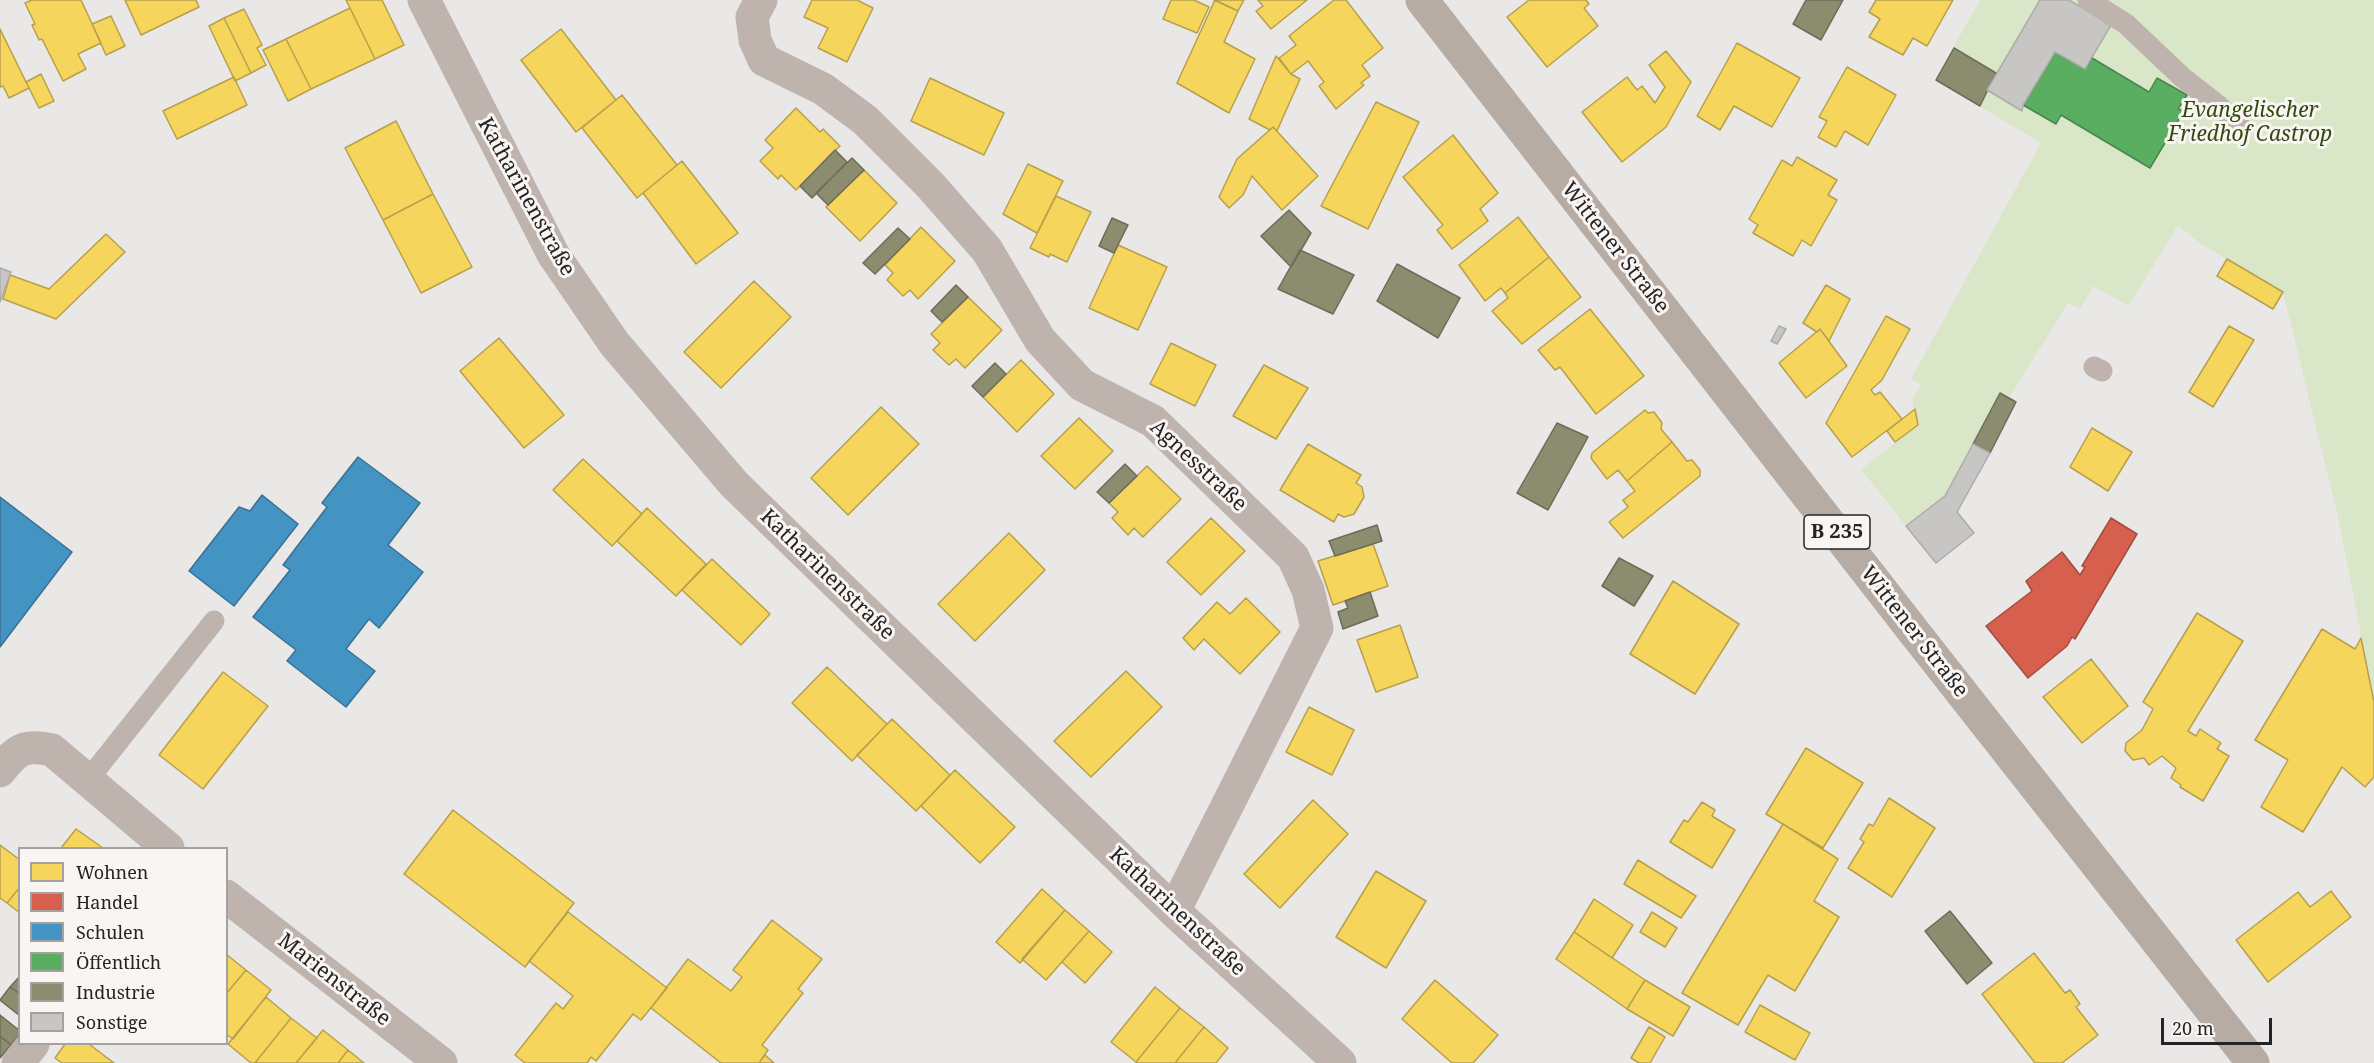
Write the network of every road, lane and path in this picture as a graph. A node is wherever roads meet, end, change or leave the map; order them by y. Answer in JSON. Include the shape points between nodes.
{"nodes":[{"id":1,"x":424,"y":0,"type":"edge"},
{"id":2,"x":761,"y":0,"type":"edge"},
{"id":3,"x":1422,"y":0,"type":"edge"},
{"id":4,"x":2088,"y":0,"type":"edge"},
{"id":5,"x":2242,"y":128,"type":"dead end"},
{"id":6,"x":214,"y":621,"type":"dead end"},
{"id":7,"x":5,"y":765,"type":"edge"},
{"id":8,"x":87,"y":781,"type":"junction"},
{"id":9,"x":166,"y":847,"type":"edge"},
{"id":10,"x":228,"y":898,"type":"edge"},
{"id":11,"x":1174,"y":911,"type":"junction"},
{"id":12,"x":32,"y":1045,"type":"edge"},
{"id":13,"x":426,"y":1059,"type":"edge"},
{"id":14,"x":18,"y":1063,"type":"edge"},
{"id":15,"x":1340,"y":1063,"type":"edge"},
{"id":16,"x":2253,"y":1063,"type":"edge"}],
"edges":[{"from":1,"to":11,"type":"street","name":"Katharinenstraße","via":[[553,254],[614,343],[734,484]]},
{"from":2,"to":11,"type":"street","name":"Agnesstraße","via":[[752,17],[755,40],[764,60],[823,88],[865,120],[987,250],[1040,340],[1082,385],[1153,421],[1293,557],[1308,591],[1317,628]]},
{"from":3,"to":16,"type":"main road","name":"Wittener Straße","number":"B 235"},
{"from":4,"to":5,"type":"lane","via":[[2126,24]]},
{"from":6,"to":8,"type":"lane"},
{"from":7,"to":8,"type":"street","via":[[22,748],[37,747],[52,750]]},
{"from":8,"to":9,"type":"street"},
{"from":10,"to":13,"type":"street","name":"Marienstraße"},
{"from":11,"to":15,"type":"street","name":"Katharinenstraße"},
{"from":12,"to":14,"type":"street"}]}
